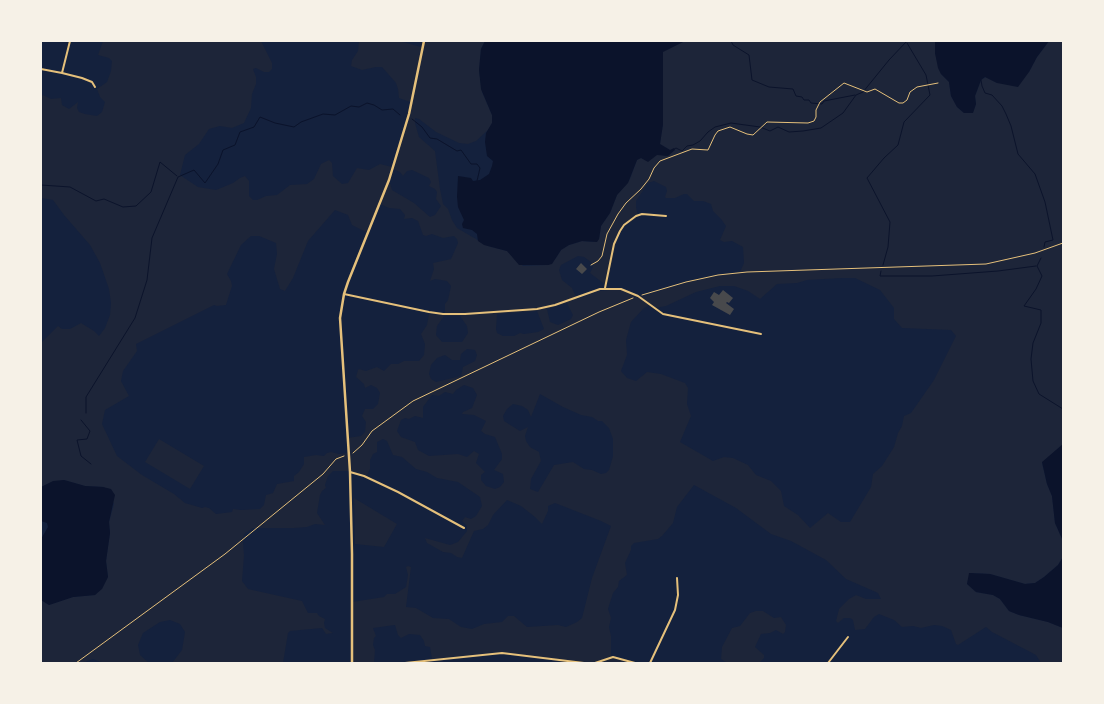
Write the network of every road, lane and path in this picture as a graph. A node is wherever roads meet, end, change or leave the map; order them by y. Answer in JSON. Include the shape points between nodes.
{"nodes":[{"id":1,"x":70,"y":41,"type":"edge"},
{"id":2,"x":424,"y":41,"type":"edge"},
{"id":3,"x":41,"y":69,"type":"edge"},
{"id":4,"x":62,"y":73,"type":"junction"},
{"id":5,"x":938,"y":83,"type":"dead end"},
{"id":6,"x":95,"y":87,"type":"dead end"},
{"id":7,"x":666,"y":216,"type":"dead end"},
{"id":8,"x":1063,"y":243,"type":"edge"},
{"id":9,"x":591,"y":265,"type":"dead end"},
{"id":10,"x":605,"y":288,"type":"junction"},
{"id":11,"x":344,"y":294,"type":"junction"},
{"id":12,"x":638,"y":296,"type":"junction"},
{"id":13,"x":761,"y":334,"type":"dead end"},
{"id":14,"x":348,"y":455,"type":"junction"},
{"id":15,"x":350,"y":472,"type":"junction"},
{"id":16,"x":464,"y":528,"type":"dead end"},
{"id":17,"x":677,"y":578,"type":"dead end"},
{"id":18,"x":848,"y":636,"type":"dead end"},
{"id":19,"x":76,"y":663,"type":"edge"},
{"id":20,"x":352,"y":663,"type":"edge"},
{"id":21,"x":405,"y":663,"type":"edge"},
{"id":22,"x":584,"y":663,"type":"edge"},
{"id":23,"x":595,"y":663,"type":"edge"},
{"id":24,"x":635,"y":663,"type":"edge"},
{"id":25,"x":650,"y":663,"type":"edge"},
{"id":26,"x":828,"y":663,"type":"edge"}],
"edges":[{"from":1,"to":4,"type":"street"},
{"from":2,"to":11,"type":"street","via":[[409,114],[389,180]]},
{"from":3,"to":4,"type":"street"},
{"from":4,"to":6,"type":"street","via":[[92,82]]},
{"from":5,"to":9,"type":"path","via":[[918,87],[903,103],[875,89],[867,92],[844,83],[820,102],[814,121],[767,122],[755,134],[730,127],[714,135],[708,150],[692,149],[660,161],[641,190],[618,214],[607,234],[602,256]]},
{"from":7,"to":10,"type":"street","via":[[642,214],[630,220],[620,231]]},
{"from":8,"to":12,"type":"path","via":[[986,264],[747,272],[686,282]]},
{"from":10,"to":11,"type":"street","via":[[537,309],[464,314],[429,312]]},
{"from":10,"to":12,"type":"street","via":[[621,289]]},
{"from":11,"to":14,"type":"street","via":[[340,318]]},
{"from":12,"to":13,"type":"street","via":[[670,316]]},
{"from":12,"to":14,"type":"path","via":[[413,401],[372,431],[355,452]]},
{"from":14,"to":15,"type":"street"},
{"from":14,"to":19,"type":"path","via":[[336,459],[323,474],[225,554]]},
{"from":15,"to":16,"type":"street","via":[[398,492]]},
{"from":15,"to":20,"type":"street"},
{"from":17,"to":25,"type":"street","via":[[675,610]]},
{"from":18,"to":26,"type":"street"},
{"from":21,"to":22,"type":"street","via":[[502,653]]},
{"from":23,"to":24,"type":"street","via":[[613,658]]}]}
